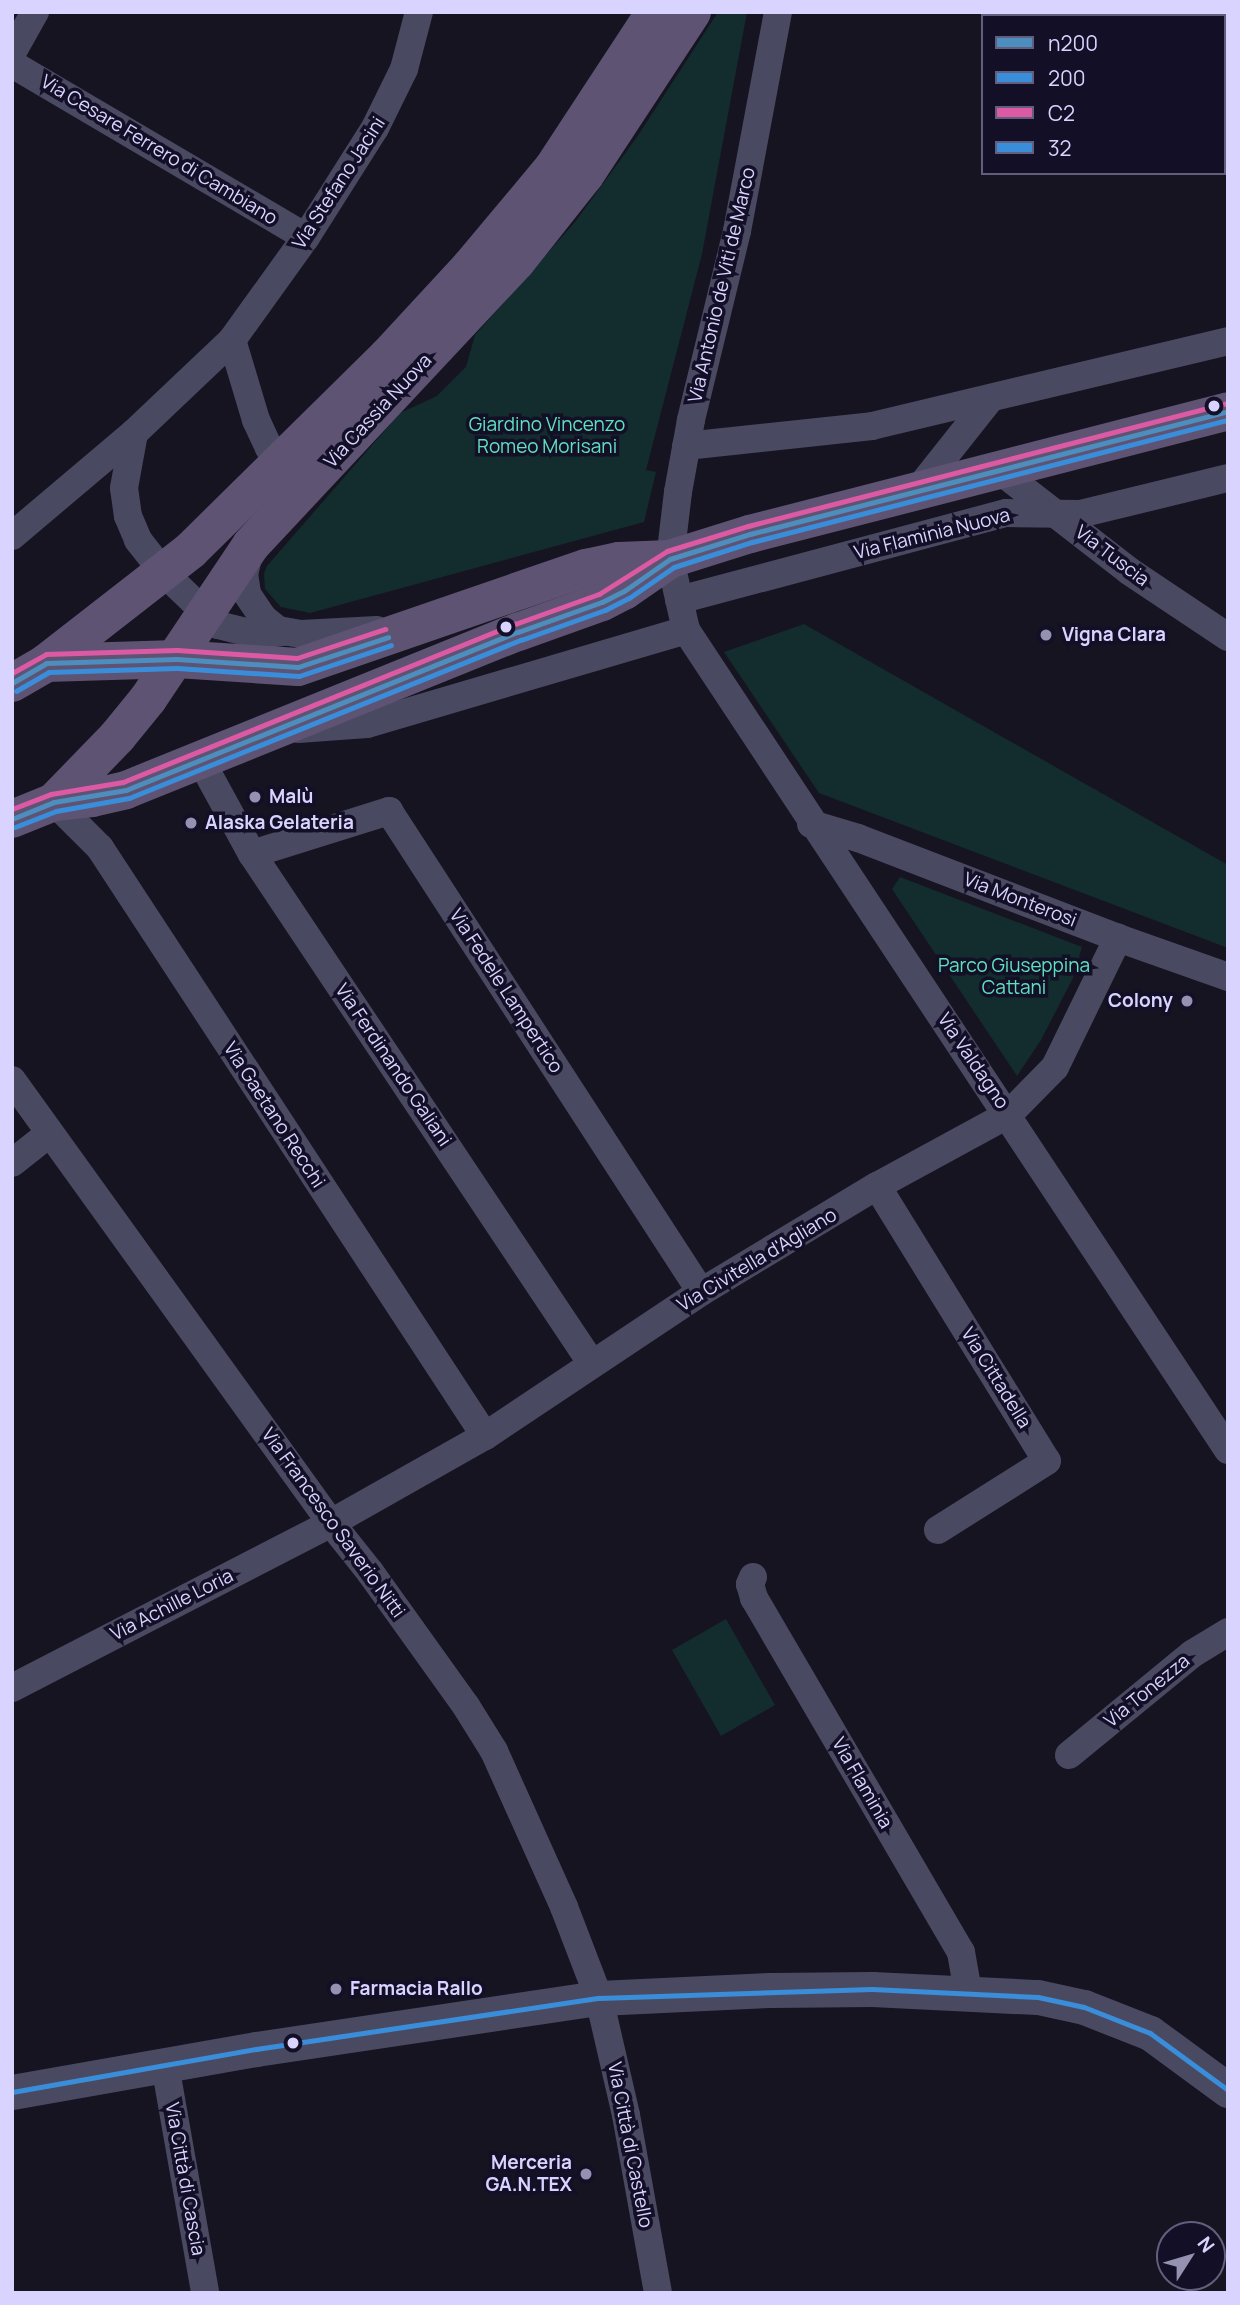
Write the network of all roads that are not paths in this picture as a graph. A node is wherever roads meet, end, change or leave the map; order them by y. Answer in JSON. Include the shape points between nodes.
{"nodes":[{"id":1,"x":35,"y":12,"type":"edge"},
{"id":2,"x":419,"y":12,"type":"edge"},
{"id":3,"x":655,"y":12,"type":"edge"},
{"id":4,"x":692,"y":12,"type":"edge"},
{"id":5,"x":778,"y":12,"type":"edge"},
{"id":6,"x":12,"y":53,"type":"edge"},
{"id":7,"x":12,"y":64,"type":"edge"},
{"id":8,"x":306,"y":237,"type":"junction"},
{"id":9,"x":232,"y":340,"type":"junction"},
{"id":10,"x":1228,"y":341,"type":"edge"},
{"id":11,"x":989,"y":400,"type":"junction"},
{"id":12,"x":1228,"y":411,"type":"edge"},
{"id":13,"x":134,"y":433,"type":"junction"},
{"id":14,"x":686,"y":446,"type":"junction"},
{"id":15,"x":281,"y":463,"type":"junction"},
{"id":16,"x":999,"y":470,"type":"junction"},
{"id":17,"x":1228,"y":478,"type":"edge"},
{"id":18,"x":917,"y":491,"type":"junction"},
{"id":19,"x":1055,"y":512,"type":"junction"},
{"id":20,"x":12,"y":536,"type":"edge"},
{"id":21,"x":251,"y":545,"type":"junction"},
{"id":22,"x":670,"y":559,"type":"junction"},
{"id":23,"x":164,"y":573,"type":"junction"},
{"id":24,"x":679,"y":600,"type":"junction"},
{"id":25,"x":205,"y":615,"type":"junction"},
{"id":26,"x":415,"y":627,"type":"junction"},
{"id":27,"x":686,"y":630,"type":"junction"},
{"id":28,"x":284,"y":632,"type":"junction"},
{"id":29,"x":1228,"y":637,"type":"edge"},
{"id":30,"x":177,"y":659,"type":"junction"},
{"id":31,"x":46,"y":663,"type":"junction"},
{"id":32,"x":12,"y":683,"type":"edge"},
{"id":33,"x":278,"y":730,"type":"junction"},
{"id":34,"x":201,"y":761,"type":"junction"},
{"id":35,"x":54,"y":802,"type":"junction"},
{"id":36,"x":12,"y":819,"type":"edge"},
{"id":37,"x":811,"y":824,"type":"junction"},
{"id":38,"x":252,"y":854,"type":"junction"},
{"id":39,"x":1118,"y":938,"type":"junction"},
{"id":40,"x":1228,"y":977,"type":"edge"},
{"id":41,"x":12,"y":1080,"type":"edge"},
{"id":42,"x":1009,"y":1114,"type":"junction"},
{"id":43,"x":50,"y":1133,"type":"junction"},
{"id":44,"x":12,"y":1163,"type":"edge"},
{"id":45,"x":877,"y":1186,"type":"junction"},
{"id":46,"x":701,"y":1292,"type":"junction"},
{"id":47,"x":592,"y":1364,"type":"junction"},
{"id":48,"x":485,"y":1436,"type":"junction"},
{"id":49,"x":1228,"y":1450,"type":"edge"},
{"id":50,"x":331,"y":1523,"type":"junction"},
{"id":51,"x":938,"y":1530,"type":"dead end"},
{"id":52,"x":753,"y":1577,"type":"dead end"},
{"id":53,"x":1228,"y":1632,"type":"edge"},
{"id":54,"x":12,"y":1688,"type":"edge"},
{"id":55,"x":1069,"y":1755,"type":"dead end"},
{"id":56,"x":968,"y":1992,"type":"junction"},
{"id":57,"x":599,"y":1998,"type":"junction"},
{"id":58,"x":164,"y":2066,"type":"junction"},
{"id":59,"x":1228,"y":2090,"type":"edge"},
{"id":60,"x":12,"y":2092,"type":"edge"},
{"id":61,"x":205,"y":2293,"type":"edge"},
{"id":62,"x":658,"y":2293,"type":"edge"}],
"edges":[{"from":1,"to":6,"type":"street"},
{"from":2,"to":8,"type":"street","name":"Via Stefano Jacini","via":[[390,102]]},
{"from":3,"to":15,"type":"main road","name":"Via Cassia Nuova","via":[[574,138],[509,222],[388,356]]},
{"from":4,"to":21,"type":"main road","name":"Via Cassia Nuova","via":[[585,175],[516,262]]},
{"from":5,"to":14,"type":"street","name":"Via Antonio de Viti de Marco","via":[[737,231]]},
{"from":7,"to":8,"type":"street","name":"Via Cesare Ferrero di Cambiano"},
{"from":8,"to":9,"type":"street","name":"Via Stefano Jacini"},
{"from":9,"to":13,"type":"street","name":"Via Stefano Jacini"},
{"from":9,"to":15,"type":"street","via":[[256,420]]},
{"from":10,"to":11,"type":"street"},
{"from":11,"to":14,"type":"street","via":[[872,426]]},
{"from":11,"to":18,"type":"street"},
{"from":12,"to":16,"type":"main road"},
{"from":13,"to":20,"type":"street","name":"Via Stefano Jacini"},
{"from":13,"to":23,"type":"street","via":[[125,502],[138,540]]},
{"from":14,"to":22,"type":"street","name":"Via Antonio de Viti de Marco"},
{"from":15,"to":23,"type":"main road","name":"Via Cassia Nuova"},
{"from":16,"to":18,"type":"main road"},
{"from":16,"to":19,"type":"street","name":"Via Tuscia"},
{"from":17,"to":19,"type":"street","name":"Via Flaminia Nuova","via":[[1080,514]]},
{"from":18,"to":22,"type":"main road"},
{"from":19,"to":24,"type":"street","name":"Via Flaminia Nuova","via":[[1006,513]]},
{"from":19,"to":29,"type":"street","name":"Via Tuscia","via":[[1129,571]]},
{"from":21,"to":25,"type":"main road","name":"Via Cassia Nuova"},
{"from":21,"to":28,"type":"street","via":[[244,573],[247,594],[263,618]]},
{"from":22,"to":24,"type":"street","name":"Via Valdagno"},
{"from":22,"to":26,"type":"main road","via":[[586,568]]},
{"from":22,"to":33,"type":"main road","via":[[602,603],[518,632]]},
{"from":23,"to":25,"type":"street"},
{"from":23,"to":31,"type":"main road","name":"Via Cassia Nuova"},
{"from":24,"to":27,"type":"street","name":"Via Valdagno"},
{"from":25,"to":28,"type":"street","via":[[243,633]]},
{"from":25,"to":30,"type":"main road","name":"Via Cassia Nuova"},
{"from":26,"to":28,"type":"street"},
{"from":26,"to":30,"type":"main road","via":[[298,667]]},
{"from":27,"to":33,"type":"street","via":[[367,724]]},
{"from":27,"to":37,"type":"street","name":"Via Valdagno"},
{"from":30,"to":31,"type":"main road"},
{"from":30,"to":35,"type":"main road","name":"Via Cassia Nuova","via":[[117,737]]},
{"from":31,"to":32,"type":"main road","name":"Via Cassia Nuova"},
{"from":33,"to":34,"type":"main road"},
{"from":34,"to":35,"type":"main road","via":[[126,790]]},
{"from":34,"to":38,"type":"street","name":"Via Ferdinando Galiani"},
{"from":35,"to":36,"type":"main road"},
{"from":35,"to":48,"type":"street","name":"Via Gaetano Recchi","via":[[100,848]]},
{"from":37,"to":39,"type":"street","name":"Via Monterosi","via":[[859,838]]},
{"from":37,"to":42,"type":"street","name":"Via Valdagno"},
{"from":38,"to":46,"type":"street","name":"Via Fedele Lampertico","via":[[389,811]]},
{"from":38,"to":47,"type":"street","name":"Via Ferdinando Galiani"},
{"from":39,"to":40,"type":"street","name":"Via Monterosi"},
{"from":39,"to":42,"type":"street","name":"Via Civitella d'Agliano","via":[[1055,1067]]},
{"from":41,"to":43,"type":"street","name":"Via Francesco Saverio Nitti"},
{"from":42,"to":45,"type":"street","name":"Via Civitella d'Agliano"},
{"from":42,"to":49,"type":"street","name":"Via Valdagno"},
{"from":43,"to":44,"type":"street"},
{"from":43,"to":50,"type":"street","name":"Via Francesco Saverio Nitti"},
{"from":45,"to":46,"type":"street","name":"Via Civitella d'Agliano"},
{"from":45,"to":51,"type":"street","name":"Via Cittadella","via":[[1047,1461]]},
{"from":46,"to":47,"type":"street","name":"Via Civitella d'Agliano"},
{"from":47,"to":48,"type":"street","name":"Via Civitella d'Agliano"},
{"from":48,"to":50,"type":"street","name":"Via Civitella d'Agliano"},
{"from":50,"to":54,"type":"street","name":"Via Achille Loria"},
{"from":50,"to":57,"type":"street","name":"Via Francesco Saverio Nitti","via":[[422,1644],[494,1751]]},
{"from":52,"to":56,"type":"street","name":"Via Flaminia","via":[[754,1598],[961,1952]]},
{"from":53,"to":55,"type":"street","name":"Via Tonezza","via":[[1192,1654]]},
{"from":56,"to":57,"type":"street","via":[[771,1990]]},
{"from":56,"to":59,"type":"street","via":[[1051,1999],[1135,2025],[1177,2050]]},
{"from":57,"to":58,"type":"street"},
{"from":57,"to":62,"type":"street","name":"Via Città di Castello"},
{"from":58,"to":60,"type":"street"},
{"from":58,"to":61,"type":"street","name":"Via Città di Cascia"}]}
